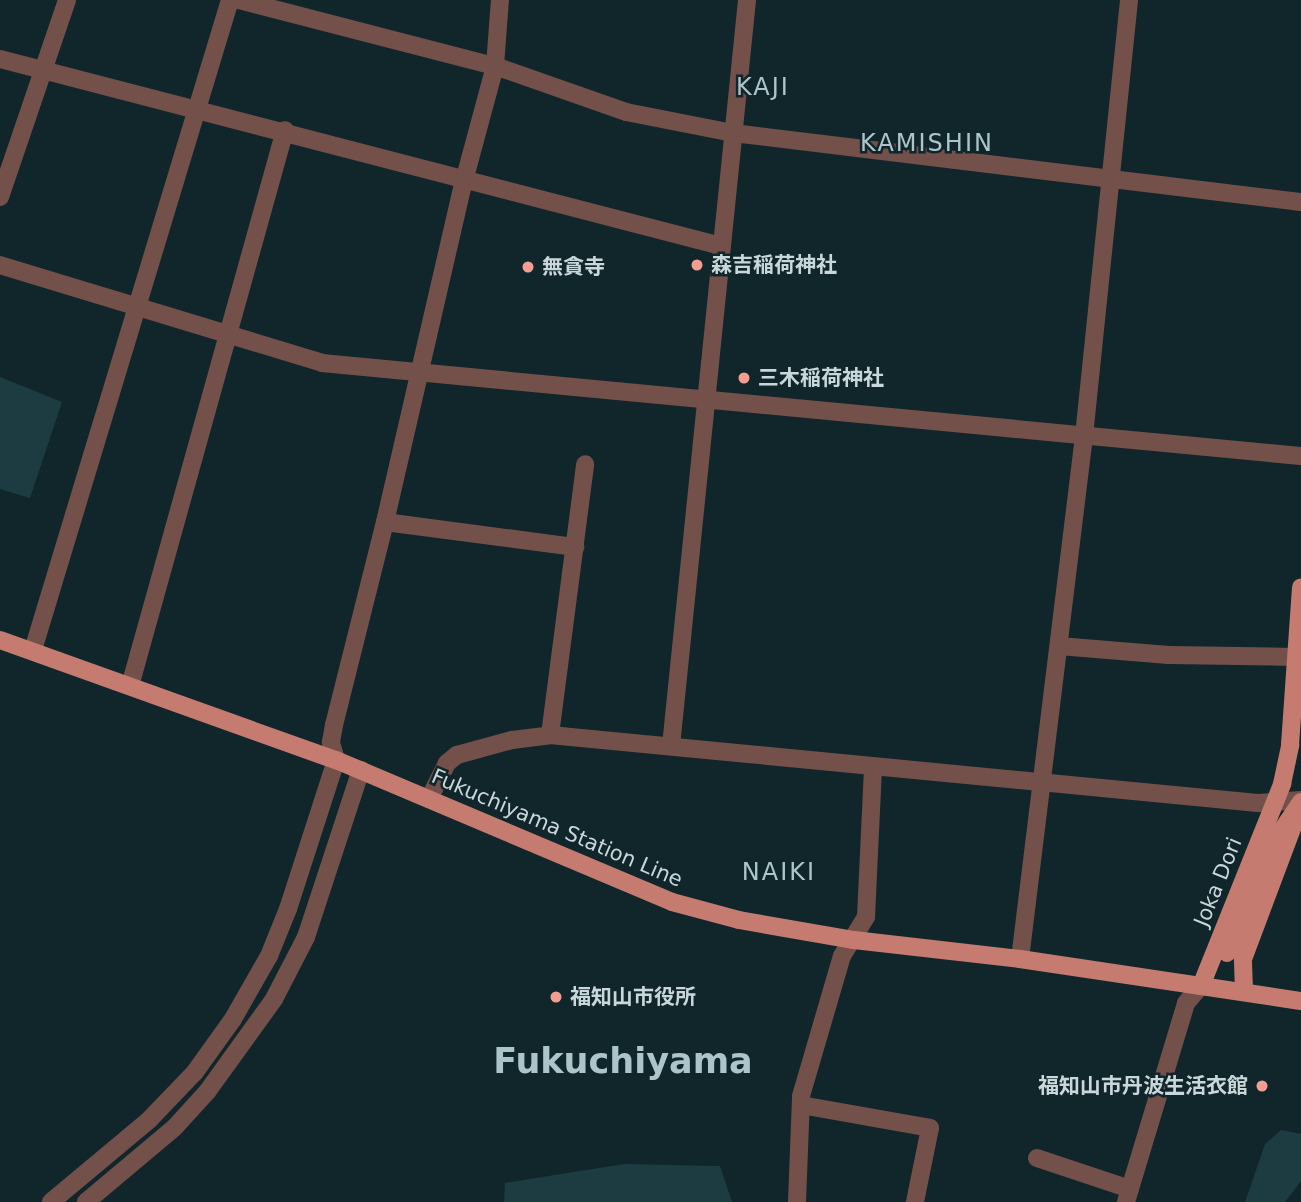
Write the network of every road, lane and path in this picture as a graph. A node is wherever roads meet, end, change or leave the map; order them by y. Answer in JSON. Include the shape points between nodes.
{"nodes":[{"id":1,"x":67,"y":0,"type":"edge"},
{"id":2,"x":230,"y":0,"type":"edge"},
{"id":3,"x":239,"y":0,"type":"edge"},
{"id":4,"x":500,"y":0,"type":"edge"},
{"id":5,"x":747,"y":0,"type":"edge"},
{"id":6,"x":1129,"y":0,"type":"edge"},
{"id":7,"x":0,"y":59,"type":"edge"},
{"id":8,"x":495,"y":65,"type":"junction"},
{"id":9,"x":42,"y":70,"type":"junction"},
{"id":10,"x":198,"y":109,"type":"junction"},
{"id":11,"x":285,"y":130,"type":"junction"},
{"id":12,"x":733,"y":133,"type":"junction"},
{"id":13,"x":1111,"y":179,"type":"junction"},
{"id":14,"x":464,"y":181,"type":"junction"},
{"id":15,"x":0,"y":197,"type":"edge"},
{"id":16,"x":1301,"y":202,"type":"edge"},
{"id":17,"x":721,"y":246,"type":"junction"},
{"id":18,"x":0,"y":265,"type":"edge"},
{"id":19,"x":138,"y":308,"type":"junction"},
{"id":20,"x":227,"y":335,"type":"junction"},
{"id":21,"x":420,"y":372,"type":"junction"},
{"id":22,"x":708,"y":399,"type":"junction"},
{"id":23,"x":1084,"y":436,"type":"junction"},
{"id":24,"x":1301,"y":456,"type":"edge"},
{"id":25,"x":585,"y":464,"type":"dead end"},
{"id":26,"x":385,"y":522,"type":"junction"},
{"id":27,"x":575,"y":547,"type":"junction"},
{"id":28,"x":1301,"y":587,"type":"edge"},
{"id":29,"x":0,"y":640,"type":"edge"},
{"id":30,"x":1059,"y":646,"type":"junction"},
{"id":31,"x":33,"y":650,"type":"junction"},
{"id":32,"x":1296,"y":657,"type":"junction"},
{"id":33,"x":130,"y":685,"type":"junction"},
{"id":34,"x":550,"y":735,"type":"junction"},
{"id":35,"x":671,"y":746,"type":"junction"},
{"id":36,"x":336,"y":760,"type":"junction"},
{"id":37,"x":873,"y":768,"type":"junction"},
{"id":38,"x":361,"y":770,"type":"junction"},
{"id":39,"x":1042,"y":784,"type":"junction"},
{"id":40,"x":429,"y":799,"type":"junction"},
{"id":41,"x":1275,"y":802,"type":"junction"},
{"id":42,"x":1301,"y":802,"type":"edge"},
{"id":43,"x":854,"y":940,"type":"junction"},
{"id":44,"x":1020,"y":959,"type":"junction"},
{"id":45,"x":1201,"y":986,"type":"junction"},
{"id":46,"x":1244,"y":991,"type":"junction"},
{"id":47,"x":1301,"y":1001,"type":"edge"},
{"id":48,"x":801,"y":1105,"type":"junction"},
{"id":49,"x":1037,"y":1158,"type":"dead end"},
{"id":50,"x":1128,"y":1196,"type":"edge"},
{"id":51,"x":51,"y":1202,"type":"edge"},
{"id":52,"x":86,"y":1202,"type":"edge"},
{"id":53,"x":797,"y":1202,"type":"edge"},
{"id":54,"x":915,"y":1202,"type":"edge"}],
"edges":[{"from":1,"to":9,"type":"street"},
{"from":2,"to":10,"type":"street"},
{"from":3,"to":8,"type":"street"},
{"from":4,"to":8,"type":"street"},
{"from":5,"to":12,"type":"street"},
{"from":6,"to":13,"type":"street"},
{"from":7,"to":9,"type":"street"},
{"from":8,"to":12,"type":"street","via":[[626,112]]},
{"from":8,"to":14,"type":"street"},
{"from":9,"to":10,"type":"street"},
{"from":9,"to":15,"type":"street"},
{"from":10,"to":11,"type":"street"},
{"from":10,"to":19,"type":"street"},
{"from":11,"to":14,"type":"street"},
{"from":11,"to":20,"type":"street"},
{"from":12,"to":13,"type":"street"},
{"from":12,"to":17,"type":"street"},
{"from":13,"to":16,"type":"street"},
{"from":13,"to":23,"type":"street"},
{"from":14,"to":17,"type":"street"},
{"from":14,"to":21,"type":"street"},
{"from":17,"to":22,"type":"street"},
{"from":18,"to":19,"type":"street"},
{"from":19,"to":20,"type":"street"},
{"from":19,"to":31,"type":"street"},
{"from":20,"to":21,"type":"street","via":[[322,363]]},
{"from":20,"to":33,"type":"street"},
{"from":21,"to":22,"type":"street"},
{"from":21,"to":26,"type":"street"},
{"from":22,"to":23,"type":"street"},
{"from":22,"to":35,"type":"street"},
{"from":23,"to":24,"type":"street"},
{"from":23,"to":30,"type":"street"},
{"from":25,"to":27,"type":"street"},
{"from":26,"to":27,"type":"street"},
{"from":26,"to":36,"type":"street","via":[[332,734]]},
{"from":27,"to":34,"type":"street"},
{"from":28,"to":32,"type":"main road","name":"Joka Dori"},
{"from":29,"to":31,"type":"main road","name":"Fukuchiyama Station Line"},
{"from":30,"to":32,"type":"street","via":[[1169,655]]},
{"from":30,"to":39,"type":"street"},
{"from":31,"to":33,"type":"main road","name":"Fukuchiyama Station Line"},
{"from":32,"to":41,"type":"main road","name":"Joka Dori","via":[[1290,745]]},
{"from":33,"to":36,"type":"main road","name":"Fukuchiyama Station Line"},
{"from":34,"to":35,"type":"street"},
{"from":34,"to":40,"type":"street","via":[[457,755],[447,763]]},
{"from":35,"to":37,"type":"street"},
{"from":36,"to":38,"type":"main road","name":"Fukuchiyama Station Line"},
{"from":36,"to":51,"type":"street","via":[[288,909],[233,1018],[195,1072],[149,1120]]},
{"from":37,"to":39,"type":"street"},
{"from":37,"to":43,"type":"street","via":[[866,917]]},
{"from":38,"to":40,"type":"main road","name":"Fukuchiyama Station Line"},
{"from":38,"to":52,"type":"street","via":[[306,937],[274,999],[243,1047],[175,1127]]},
{"from":39,"to":41,"type":"street"},
{"from":39,"to":44,"type":"street"},
{"from":40,"to":43,"type":"main road","name":"Fukuchiyama Station Line","via":[[672,902],[740,920]]},
{"from":41,"to":42,"type":"street"},
{"from":41,"to":45,"type":"main road","name":"Joka Dori"},
{"from":42,"to":45,"type":"main road","name":"Joka Dori","via":[[1274,842],[1226,956]]},
{"from":42,"to":46,"type":"main road","via":[[1243,959]]},
{"from":43,"to":44,"type":"main road","name":"Fukuchiyama Station Line"},
{"from":43,"to":48,"type":"street","via":[[840,963]]},
{"from":44,"to":45,"type":"main road","name":"Fukuchiyama Station Line"},
{"from":45,"to":46,"type":"main road","name":"Fukuchiyama Station Line"},
{"from":45,"to":50,"type":"street","via":[[1186,1003]]},
{"from":46,"to":47,"type":"main road","name":"Fukuchiyama Station Line"},
{"from":48,"to":53,"type":"street"},
{"from":48,"to":54,"type":"street","via":[[930,1128]]},
{"from":49,"to":50,"type":"street"}]}
